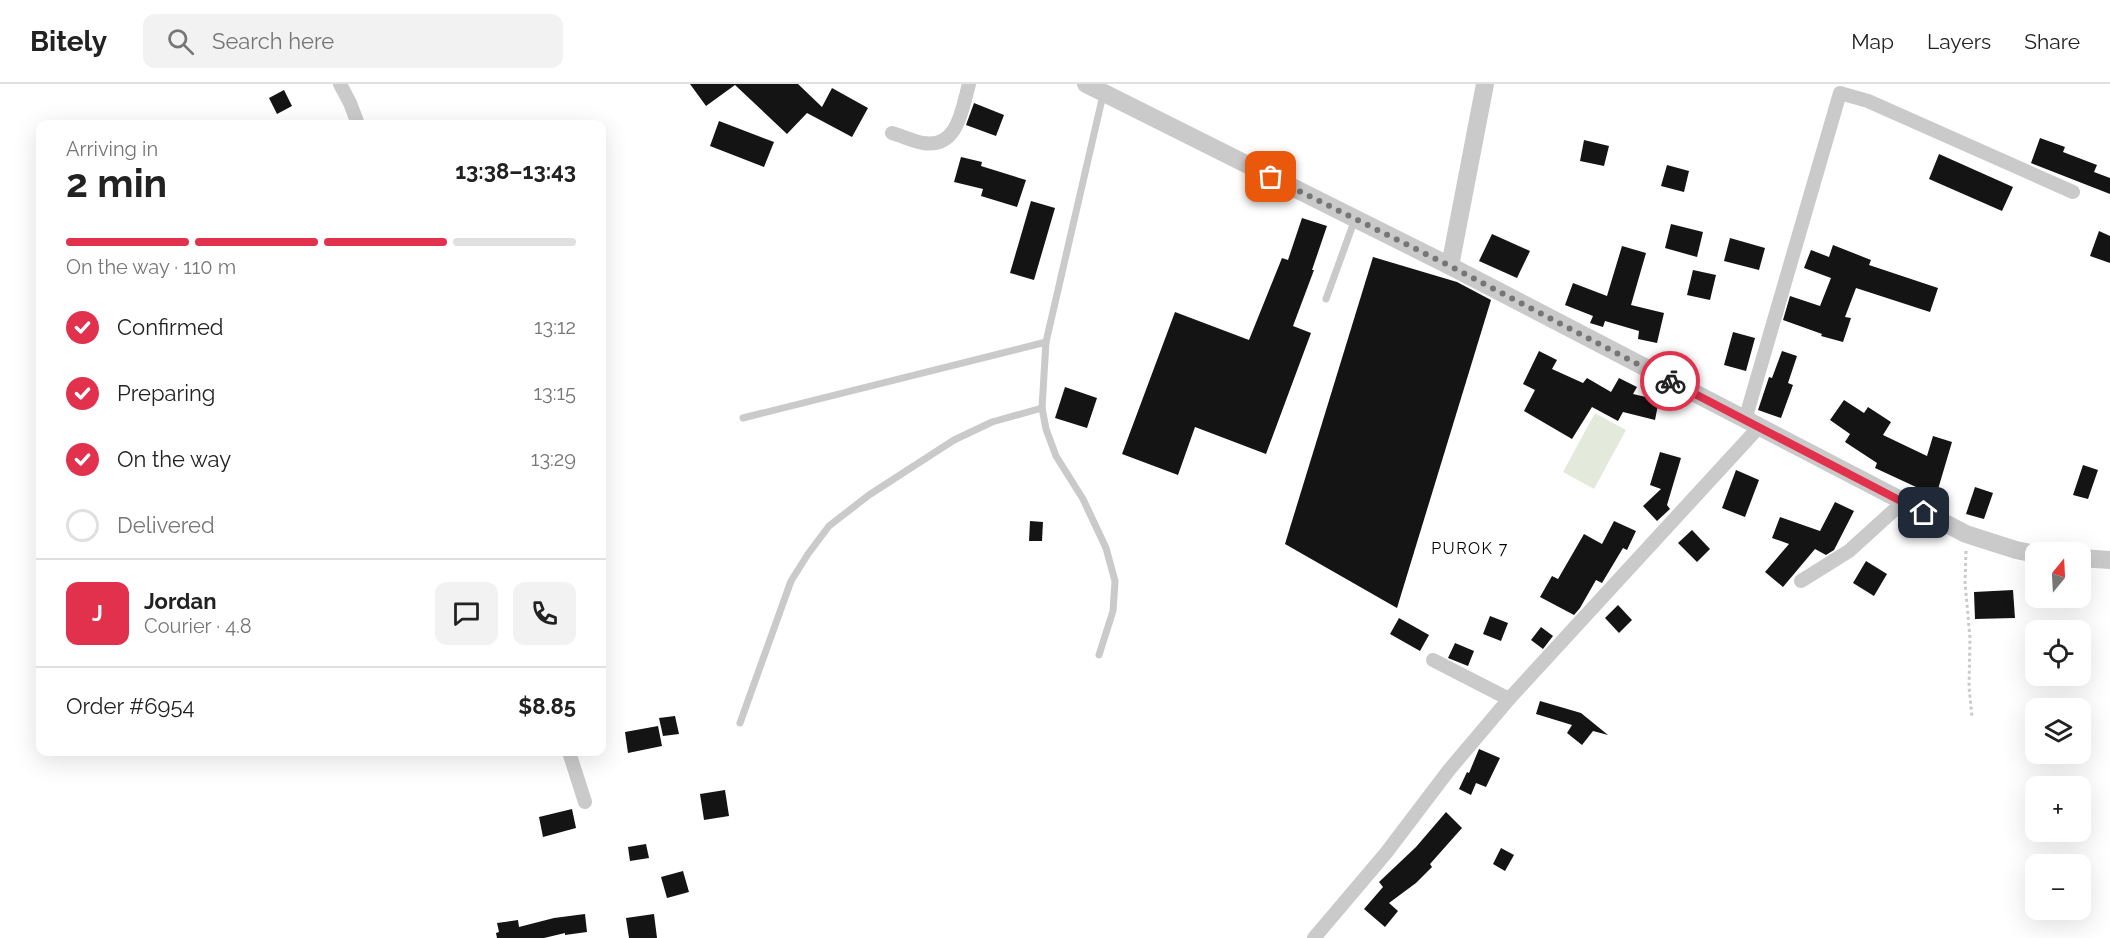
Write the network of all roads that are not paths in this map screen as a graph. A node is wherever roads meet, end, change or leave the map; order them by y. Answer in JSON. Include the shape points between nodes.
{"nodes":[{"id":1,"x":340,"y":84,"type":"edge"},
{"id":2,"x":969,"y":84,"type":"edge"},
{"id":3,"x":1086,"y":84,"type":"edge"},
{"id":4,"x":1485,"y":84,"type":"edge"},
{"id":5,"x":1103,"y":93,"type":"junction"},
{"id":6,"x":356,"y":120,"type":"edge"},
{"id":7,"x":892,"y":133,"type":"dead end"},
{"id":8,"x":2073,"y":192,"type":"dead end"},
{"id":9,"x":1355,"y":219,"type":"junction"},
{"id":10,"x":1450,"y":266,"type":"junction"},
{"id":11,"x":1326,"y":299,"type":"dead end"},
{"id":12,"x":1046,"y":342,"type":"junction"},
{"id":13,"x":1042,"y":408,"type":"junction"},
{"id":14,"x":743,"y":418,"type":"dead end"},
{"id":15,"x":1752,"y":423,"type":"junction"},
{"id":16,"x":1903,"y":502,"type":"junction"},
{"id":17,"x":2025,"y":552,"type":"edge"},
{"id":18,"x":2091,"y":559,"type":"edge"},
{"id":19,"x":2110,"y":560,"type":"edge"},
{"id":20,"x":1801,"y":581,"type":"dead end"},
{"id":21,"x":1099,"y":655,"type":"dead end"},
{"id":22,"x":1433,"y":660,"type":"dead end"},
{"id":23,"x":1509,"y":699,"type":"junction"},
{"id":24,"x":740,"y":723,"type":"dead end"},
{"id":25,"x":569,"y":756,"type":"edge"},
{"id":26,"x":585,"y":802,"type":"dead end"},
{"id":27,"x":1314,"y":938,"type":"edge"}],
"edges":[{"from":1,"to":6,"type":"street"},
{"from":2,"to":7,"type":"street","via":[[954,133],[948,139],[924,143]]},
{"from":3,"to":5,"type":"street"},
{"from":4,"to":10,"type":"street"},
{"from":5,"to":9,"type":"street"},
{"from":5,"to":12,"type":"lane"},
{"from":8,"to":15,"type":"street","via":[[1868,101],[1840,93]]},
{"from":9,"to":10,"type":"street"},
{"from":9,"to":11,"type":"lane"},
{"from":10,"to":15,"type":"street"},
{"from":12,"to":13,"type":"lane"},
{"from":12,"to":14,"type":"lane"},
{"from":13,"to":21,"type":"lane","via":[[1056,456],[1083,499],[1106,548],[1115,581],[1113,611]]},
{"from":13,"to":24,"type":"lane","via":[[992,422],[954,440],[829,526],[791,581]]},
{"from":15,"to":16,"type":"street"},
{"from":15,"to":23,"type":"street"},
{"from":16,"to":17,"type":"street","via":[[1966,534]]},
{"from":16,"to":20,"type":"street","via":[[1849,551]]},
{"from":18,"to":19,"type":"street"},
{"from":22,"to":23,"type":"street"},
{"from":23,"to":27,"type":"street"},
{"from":25,"to":26,"type":"street"}]}
